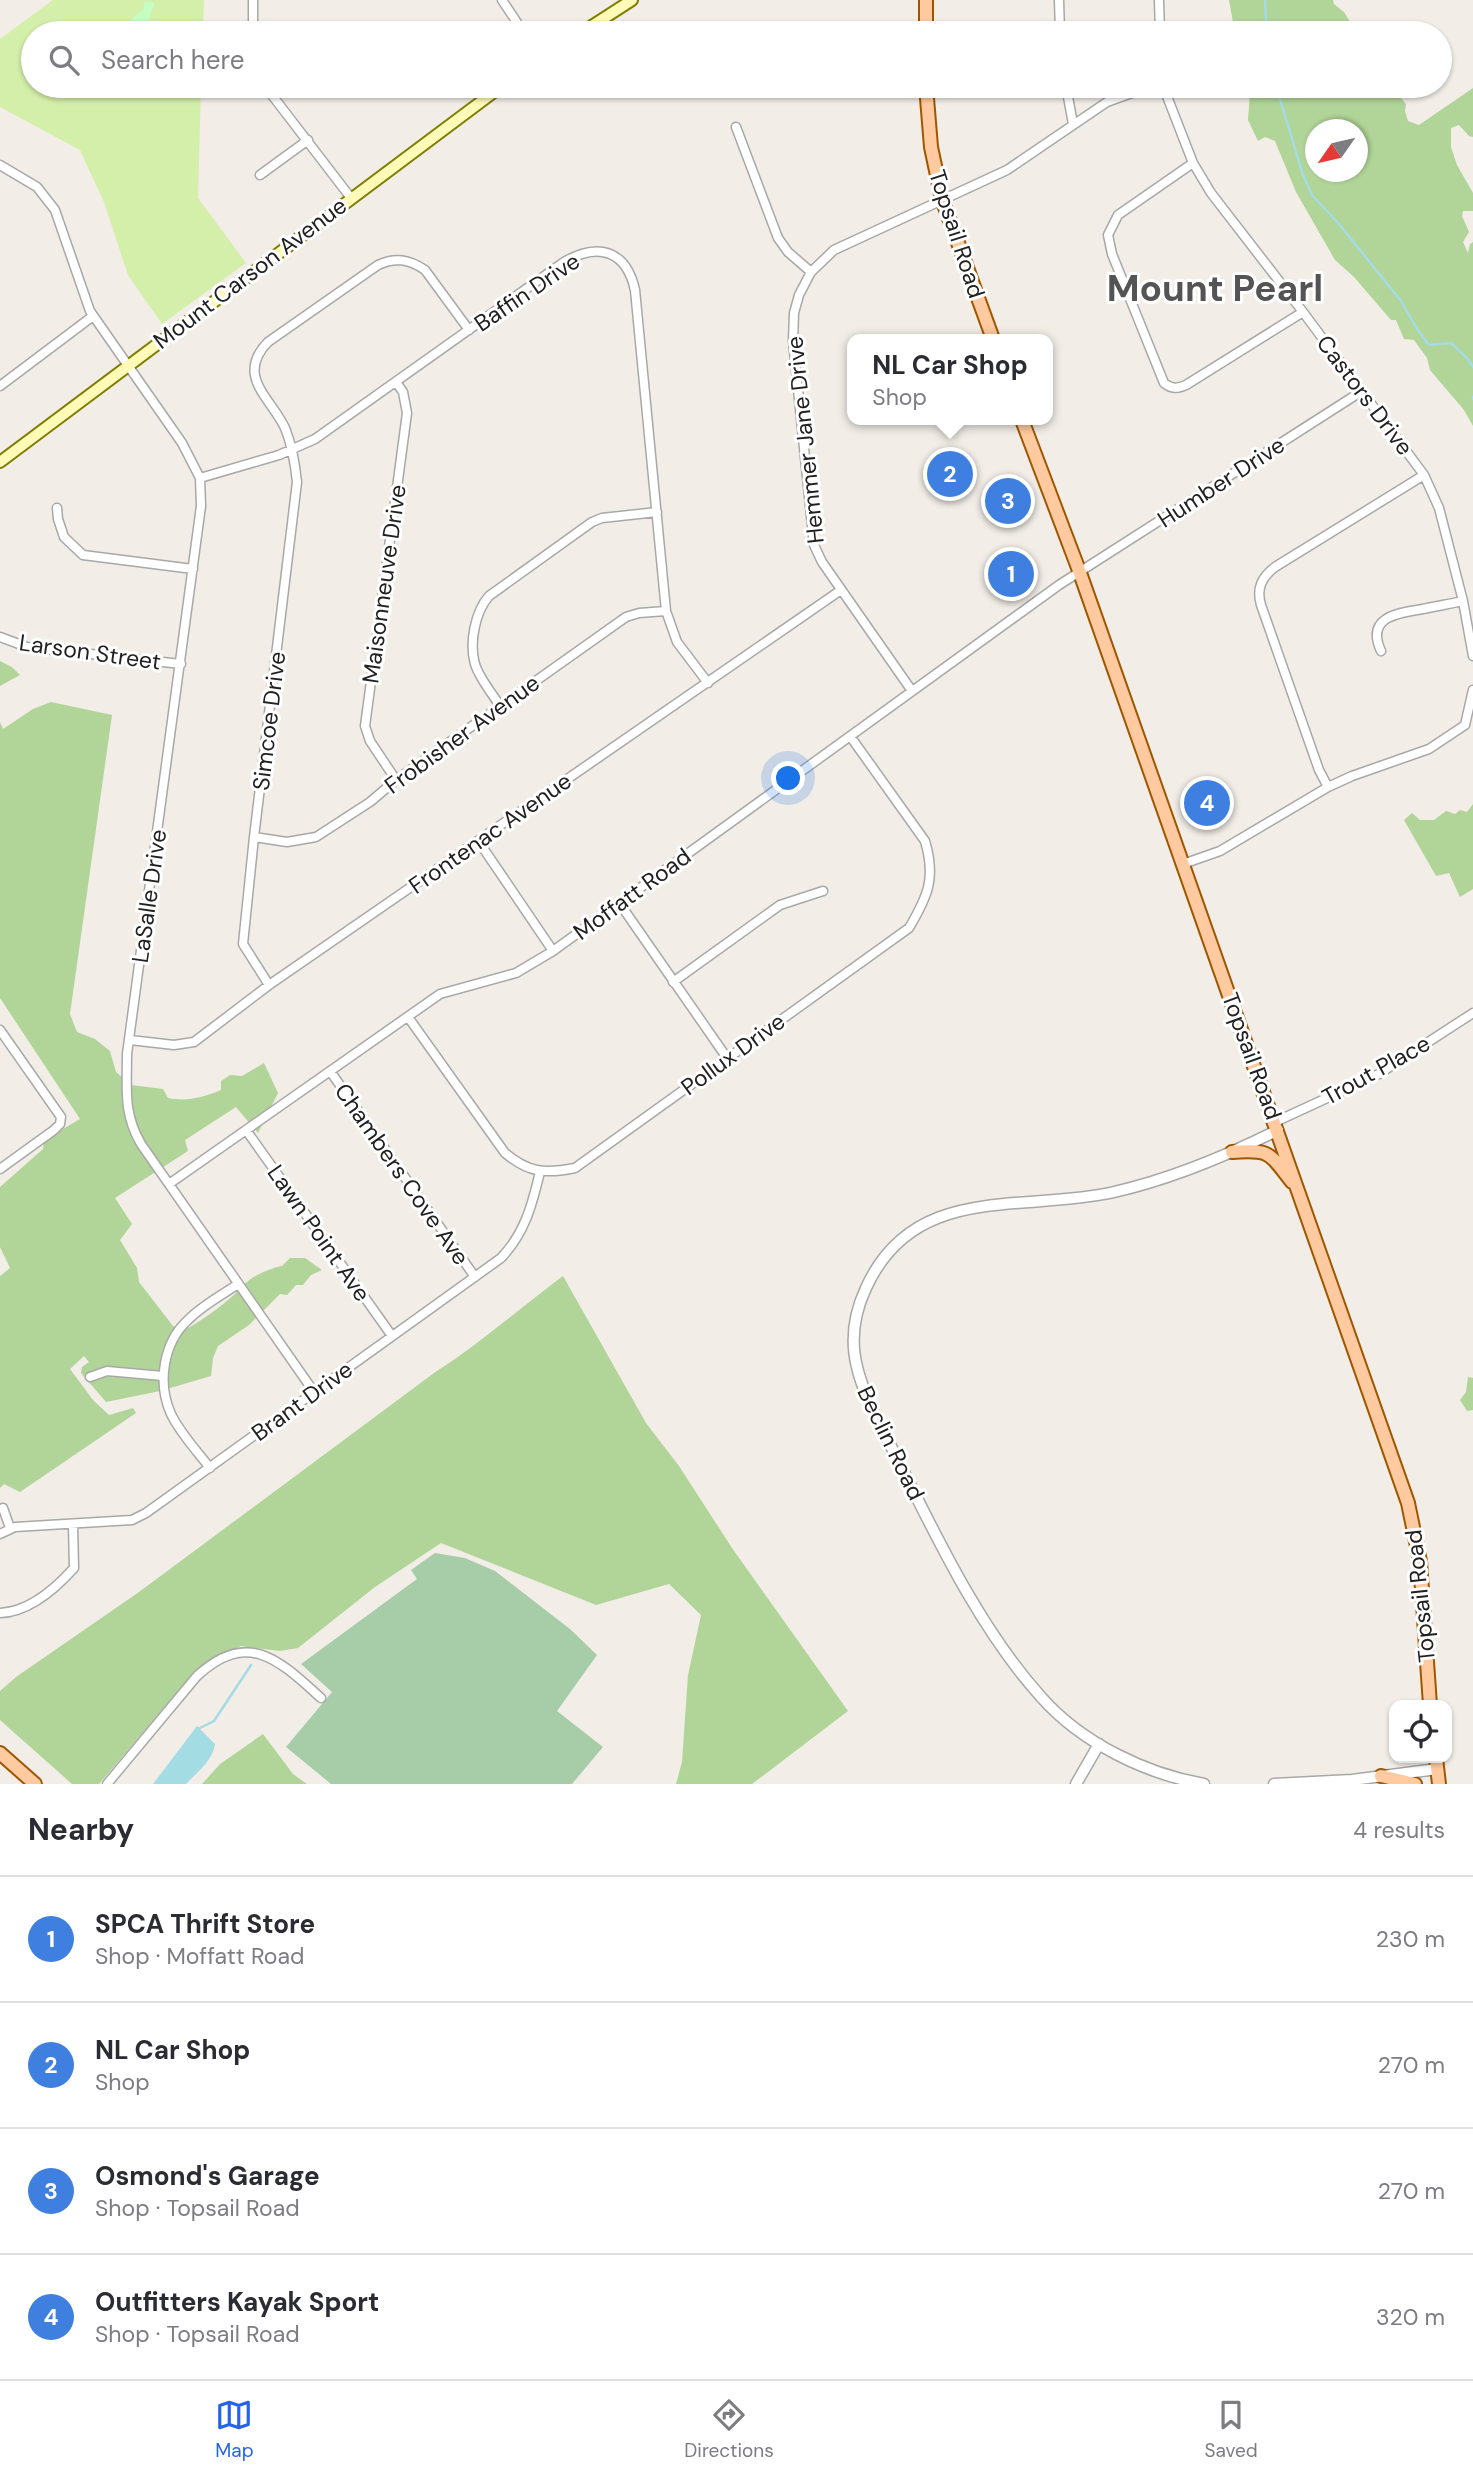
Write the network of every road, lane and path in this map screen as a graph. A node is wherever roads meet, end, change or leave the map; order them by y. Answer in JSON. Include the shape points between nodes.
{"nodes":[{"id":1,"x":253,"y":0,"type":"edge"},
{"id":2,"x":502,"y":0,"type":"edge"},
{"id":3,"x":632,"y":0,"type":"edge"},
{"id":4,"x":926,"y":0,"type":"edge"},
{"id":5,"x":1059,"y":0,"type":"edge"},
{"id":6,"x":1159,"y":0,"type":"edge"},
{"id":7,"x":253,"y":21,"type":"edge"},
{"id":8,"x":516,"y":21,"type":"edge"},
{"id":9,"x":600,"y":21,"type":"edge"},
{"id":10,"x":926,"y":21,"type":"edge"},
{"id":11,"x":1060,"y":21,"type":"edge"},
{"id":12,"x":1160,"y":21,"type":"edge"},
{"id":13,"x":275,"y":98,"type":"edge"},
{"id":14,"x":486,"y":98,"type":"edge"},
{"id":15,"x":927,"y":98,"type":"edge"},
{"id":16,"x":1068,"y":98,"type":"edge"},
{"id":17,"x":1118,"y":98,"type":"edge"},
{"id":18,"x":1168,"y":98,"type":"edge"},
{"id":19,"x":1073,"y":124,"type":"junction"},
{"id":20,"x":736,"y":127,"type":"dead end"},
{"id":21,"x":308,"y":140,"type":"junction"},
{"id":22,"x":1193,"y":163,"type":"junction"},
{"id":23,"x":0,"y":165,"type":"edge"},
{"id":24,"x":260,"y":175,"type":"dead end"},
{"id":25,"x":351,"y":198,"type":"junction"},
{"id":26,"x":942,"y":199,"type":"junction"},
{"id":27,"x":811,"y":272,"type":"junction"},
{"id":28,"x":1303,"y":312,"type":"junction"},
{"id":29,"x":93,"y":316,"type":"junction"},
{"id":30,"x":469,"y":330,"type":"junction"},
{"id":31,"x":991,"y":334,"type":"edge"},
{"id":32,"x":128,"y":365,"type":"junction"},
{"id":33,"x":396,"y":382,"type":"junction"},
{"id":34,"x":0,"y":386,"type":"edge"},
{"id":35,"x":1362,"y":391,"type":"junction"},
{"id":36,"x":1024,"y":425,"type":"edge"},
{"id":37,"x":293,"y":451,"type":"junction"},
{"id":38,"x":0,"y":462,"type":"edge"},
{"id":39,"x":1424,"y":475,"type":"junction"},
{"id":40,"x":200,"y":478,"type":"junction"},
{"id":41,"x":57,"y":508,"type":"dead end"},
{"id":42,"x":657,"y":512,"type":"junction"},
{"id":43,"x":193,"y":569,"type":"junction"},
{"id":44,"x":1080,"y":573,"type":"junction"},
{"id":45,"x":841,"y":590,"type":"junction"},
{"id":46,"x":1463,"y":601,"type":"junction"},
{"id":47,"x":666,"y":611,"type":"junction"},
{"id":48,"x":0,"y":637,"type":"edge"},
{"id":49,"x":1381,"y":651,"type":"dead end"},
{"id":50,"x":1473,"y":656,"type":"edge"},
{"id":51,"x":181,"y":664,"type":"junction"},
{"id":52,"x":708,"y":683,"type":"junction"},
{"id":53,"x":1473,"y":690,"type":"edge"},
{"id":54,"x":912,"y":691,"type":"junction"},
{"id":55,"x":500,"y":706,"type":"junction"},
{"id":56,"x":850,"y":736,"type":"junction"},
{"id":57,"x":396,"y":780,"type":"junction"},
{"id":58,"x":1328,"y":788,"type":"junction"},
{"id":59,"x":254,"y":837,"type":"junction"},
{"id":60,"x":479,"y":842,"type":"junction"},
{"id":61,"x":1183,"y":864,"type":"junction"},
{"id":62,"x":823,"y":891,"type":"dead end"},
{"id":63,"x":620,"y":904,"type":"junction"},
{"id":64,"x":553,"y":951,"type":"junction"},
{"id":65,"x":673,"y":982,"type":"junction"},
{"id":66,"x":269,"y":985,"type":"junction"},
{"id":67,"x":1473,"y":1013,"type":"edge"},
{"id":68,"x":408,"y":1017,"type":"junction"},
{"id":69,"x":0,"y":1030,"type":"edge"},
{"id":70,"x":130,"y":1040,"type":"junction"},
{"id":71,"x":727,"y":1058,"type":"junction"},
{"id":72,"x":330,"y":1071,"type":"junction"},
{"id":73,"x":1277,"y":1126,"type":"junction"},
{"id":74,"x":246,"y":1130,"type":"junction"},
{"id":75,"x":1232,"y":1152,"type":"junction"},
{"id":76,"x":0,"y":1169,"type":"edge"},
{"id":77,"x":540,"y":1172,"type":"junction"},
{"id":78,"x":169,"y":1184,"type":"junction"},
{"id":79,"x":1297,"y":1188,"type":"junction"},
{"id":80,"x":475,"y":1277,"type":"junction"},
{"id":81,"x":238,"y":1284,"type":"junction"},
{"id":82,"x":392,"y":1336,"type":"junction"},
{"id":83,"x":163,"y":1376,"type":"junction"},
{"id":84,"x":90,"y":1377,"type":"dead end"},
{"id":85,"x":314,"y":1392,"type":"junction"},
{"id":86,"x":209,"y":1468,"type":"junction"},
{"id":87,"x":3,"y":1508,"type":"dead end"},
{"id":88,"x":74,"y":1525,"type":"junction"},
{"id":89,"x":10,"y":1528,"type":"junction"},
{"id":90,"x":0,"y":1534,"type":"edge"},
{"id":91,"x":0,"y":1613,"type":"edge"},
{"id":92,"x":321,"y":1698,"type":"dead end"},
{"id":93,"x":1430,"y":1700,"type":"edge"},
{"id":94,"x":1099,"y":1744,"type":"junction"},
{"id":95,"x":0,"y":1754,"type":"edge"},
{"id":96,"x":1436,"y":1763,"type":"edge"},
{"id":97,"x":1381,"y":1776,"type":"junction"},
{"id":98,"x":35,"y":1784,"type":"edge"},
{"id":99,"x":107,"y":1784,"type":"edge"},
{"id":100,"x":1076,"y":1784,"type":"edge"},
{"id":101,"x":1204,"y":1784,"type":"edge"},
{"id":102,"x":1274,"y":1784,"type":"edge"},
{"id":103,"x":1415,"y":1784,"type":"edge"},
{"id":104,"x":1439,"y":1784,"type":"edge"}],
"edges":[{"from":1,"to":7,"type":"street"},
{"from":2,"to":8,"type":"street"},
{"from":3,"to":9,"type":"main road"},
{"from":4,"to":10,"type":"main road"},
{"from":5,"to":11,"type":"street"},
{"from":6,"to":12,"type":"street"},
{"from":13,"to":21,"type":"street"},
{"from":14,"to":25,"type":"main road","name":"Mount Carson Avenue"},
{"from":15,"to":26,"type":"main road","name":"Topsail Road"},
{"from":16,"to":19,"type":"street"},
{"from":17,"to":19,"type":"street","name":"Hemmer Jane Drive"},
{"from":18,"to":22,"type":"street","name":"Castors Drive"},
{"from":19,"to":26,"type":"street","name":"Hemmer Jane Drive","via":[[1007,170]]},
{"from":20,"to":27,"type":"street","via":[[778,238]]},
{"from":21,"to":24,"type":"street"},
{"from":21,"to":25,"type":"street"},
{"from":22,"to":28,"type":"street","name":"Castors Drive"},
{"from":22,"to":28,"type":"street","via":[[1118,215],[1108,235],[1164,383],[1171,388],[1186,385]]},
{"from":23,"to":29,"type":"street","name":"LaSalle Drive","via":[[37,187],[51,204]]},
{"from":25,"to":32,"type":"main road","name":"Mount Carson Avenue"},
{"from":26,"to":27,"type":"street","name":"Hemmer Jane Drive","via":[[841,246]]},
{"from":26,"to":31,"type":"main road","name":"Topsail Road"},
{"from":27,"to":45,"type":"street","name":"Hemmer Jane Drive","via":[[794,313],[794,354],[814,545]]},
{"from":28,"to":35,"type":"street","name":"Castors Drive"},
{"from":29,"to":32,"type":"street","name":"LaSalle Drive"},
{"from":29,"to":34,"type":"street"},
{"from":30,"to":33,"type":"street","name":"Baffin Drive"},
{"from":30,"to":37,"type":"street","name":"Simcoe Drive","via":[[425,270],[406,260],[378,265],[268,342],[257,357],[258,388],[283,424]]},
{"from":30,"to":42,"type":"street","name":"Baffin Drive","via":[[575,256],[607,252],[619,259],[628,268],[635,290]]},
{"from":32,"to":38,"type":"main road","name":"Mount Carson Avenue"},
{"from":32,"to":40,"type":"street","name":"LaSalle Drive"},
{"from":33,"to":37,"type":"street","name":"Baffin Drive"},
{"from":33,"to":57,"type":"street","name":"Maisonneuve Drive","via":[[407,413],[365,726]]},
{"from":35,"to":39,"type":"street","name":"Castors Drive"},
{"from":35,"to":44,"type":"street","name":"Humber Drive"},
{"from":36,"to":44,"type":"main road","name":"Topsail Road"},
{"from":37,"to":40,"type":"street","name":"Baffin Drive"},
{"from":37,"to":59,"type":"street","name":"Simcoe Drive","via":[[297,495]]},
{"from":39,"to":46,"type":"street","name":"Castors Drive","via":[[1439,508]]},
{"from":39,"to":58,"type":"street","via":[[1275,567],[1260,586],[1261,605]]},
{"from":40,"to":43,"type":"street","name":"LaSalle Drive"},
{"from":41,"to":43,"type":"street","via":[[64,537],[83,555]]},
{"from":42,"to":47,"type":"street","name":"Baffin Drive"},
{"from":42,"to":55,"type":"street","via":[[592,522],[482,604],[475,627],[475,666]]},
{"from":43,"to":51,"type":"street","name":"LaSalle Drive"},
{"from":44,"to":54,"type":"street","name":"Moffatt Road"},
{"from":44,"to":61,"type":"main road","name":"Topsail Road"},
{"from":45,"to":52,"type":"street","name":"Frontenac Avenue"},
{"from":45,"to":54,"type":"street","name":"Hemmer Jane Drive"},
{"from":46,"to":49,"type":"street","via":[[1388,617],[1378,630]]},
{"from":46,"to":50,"type":"street","name":"Castors Drive"},
{"from":47,"to":52,"type":"street","name":"Baffin Drive","via":[[677,642]]},
{"from":47,"to":55,"type":"street","name":"Frobisher Avenue","via":[[626,617]]},
{"from":48,"to":51,"type":"street","name":"Larson Street","via":[[27,647]]},
{"from":51,"to":70,"type":"street","name":"LaSalle Drive"},
{"from":52,"to":60,"type":"street","name":"Frontenac Avenue"},
{"from":53,"to":58,"type":"street","via":[[1465,725],[1430,750]]},
{"from":54,"to":56,"type":"street","name":"Moffatt Road"},
{"from":55,"to":57,"type":"street","name":"Frobisher Avenue"},
{"from":56,"to":63,"type":"street","name":"Moffatt Road"},
{"from":56,"to":71,"type":"street","name":"Pollux Drive","via":[[925,841],[929,888],[909,928]]},
{"from":57,"to":59,"type":"street","name":"Frobisher Avenue","via":[[316,837],[287,842]]},
{"from":58,"to":61,"type":"street","via":[[1220,851]]},
{"from":59,"to":66,"type":"street","name":"Simcoe Drive","via":[[243,944]]},
{"from":60,"to":64,"type":"street"},
{"from":60,"to":66,"type":"street","name":"Frontenac Avenue"},
{"from":61,"to":73,"type":"main road","name":"Topsail Road"},
{"from":62,"to":65,"type":"street","via":[[780,905]]},
{"from":63,"to":64,"type":"street","name":"Moffatt Road"},
{"from":63,"to":65,"type":"street"},
{"from":64,"to":68,"type":"street","name":"Moffatt Road","via":[[516,973],[446,991]]},
{"from":65,"to":71,"type":"street"},
{"from":66,"to":70,"type":"street","name":"Frontenac Avenue","via":[[194,1042],[174,1045]]},
{"from":67,"to":73,"type":"street","name":"Trout Place","via":[[1379,1074]]},
{"from":68,"to":72,"type":"street","name":"Moffatt Road"},
{"from":68,"to":77,"type":"street","via":[[505,1153]]},
{"from":69,"to":76,"type":"street","via":[[61,1117],[54,1130]]},
{"from":70,"to":78,"type":"street","name":"LaSalle Drive","via":[[129,1119]]},
{"from":71,"to":77,"type":"street","name":"Pollux Drive","via":[[575,1168]]},
{"from":72,"to":74,"type":"street","name":"Moffatt Road"},
{"from":72,"to":80,"type":"street","name":"Chambers Cove Ave"},
{"from":73,"to":75,"type":"street","name":"Beclin Road"},
{"from":73,"to":79,"type":"main road","name":"Topsail Road"},
{"from":74,"to":78,"type":"street","name":"Moffatt Road"},
{"from":74,"to":82,"type":"street","name":"Lawn Point Ave"},
{"from":75,"to":79,"type":"main road","via":[[1255,1150],[1271,1155]]},
{"from":75,"to":94,"type":"street","name":"Beclin Road","via":[[1115,1192],[965,1209],[934,1218],[895,1243],[858,1304],[854,1360],[863,1389],[963,1583],[1000,1645],[1043,1700]]},
{"from":77,"to":80,"type":"street","name":"Brant Drive","via":[[532,1208],[515,1243]]},
{"from":78,"to":81,"type":"street","name":"LaSalle Drive"},
{"from":79,"to":93,"type":"main road","name":"Topsail Road","via":[[1408,1503],[1420,1561]]},
{"from":80,"to":82,"type":"street","name":"Brant Drive"},
{"from":81,"to":83,"type":"street","via":[[188,1319],[167,1354]]},
{"from":81,"to":85,"type":"street","name":"LaSalle Drive"},
{"from":82,"to":85,"type":"street","name":"Brant Drive"},
{"from":83,"to":84,"type":"street","via":[[107,1371]]},
{"from":83,"to":86,"type":"street","via":[[172,1417]]},
{"from":85,"to":86,"type":"street","name":"Brant Drive"},
{"from":86,"to":88,"type":"street","name":"Brant Drive","via":[[132,1520]]},
{"from":87,"to":89,"type":"street"},
{"from":88,"to":89,"type":"street","name":"Brant Drive"},
{"from":88,"to":91,"type":"street","via":[[74,1568],[27,1606]]},
{"from":89,"to":90,"type":"street","name":"Brant Drive"},
{"from":92,"to":99,"type":"street","via":[[271,1657],[249,1653],[225,1657],[197,1676]]},
{"from":94,"to":100,"type":"street"},
{"from":94,"to":101,"type":"street","name":"Beclin Road","via":[[1155,1770]]},
{"from":95,"to":98,"type":"main road"},
{"from":96,"to":97,"type":"street"},
{"from":96,"to":104,"type":"main road"},
{"from":97,"to":102,"type":"street"},
{"from":97,"to":103,"type":"main road"}]}
